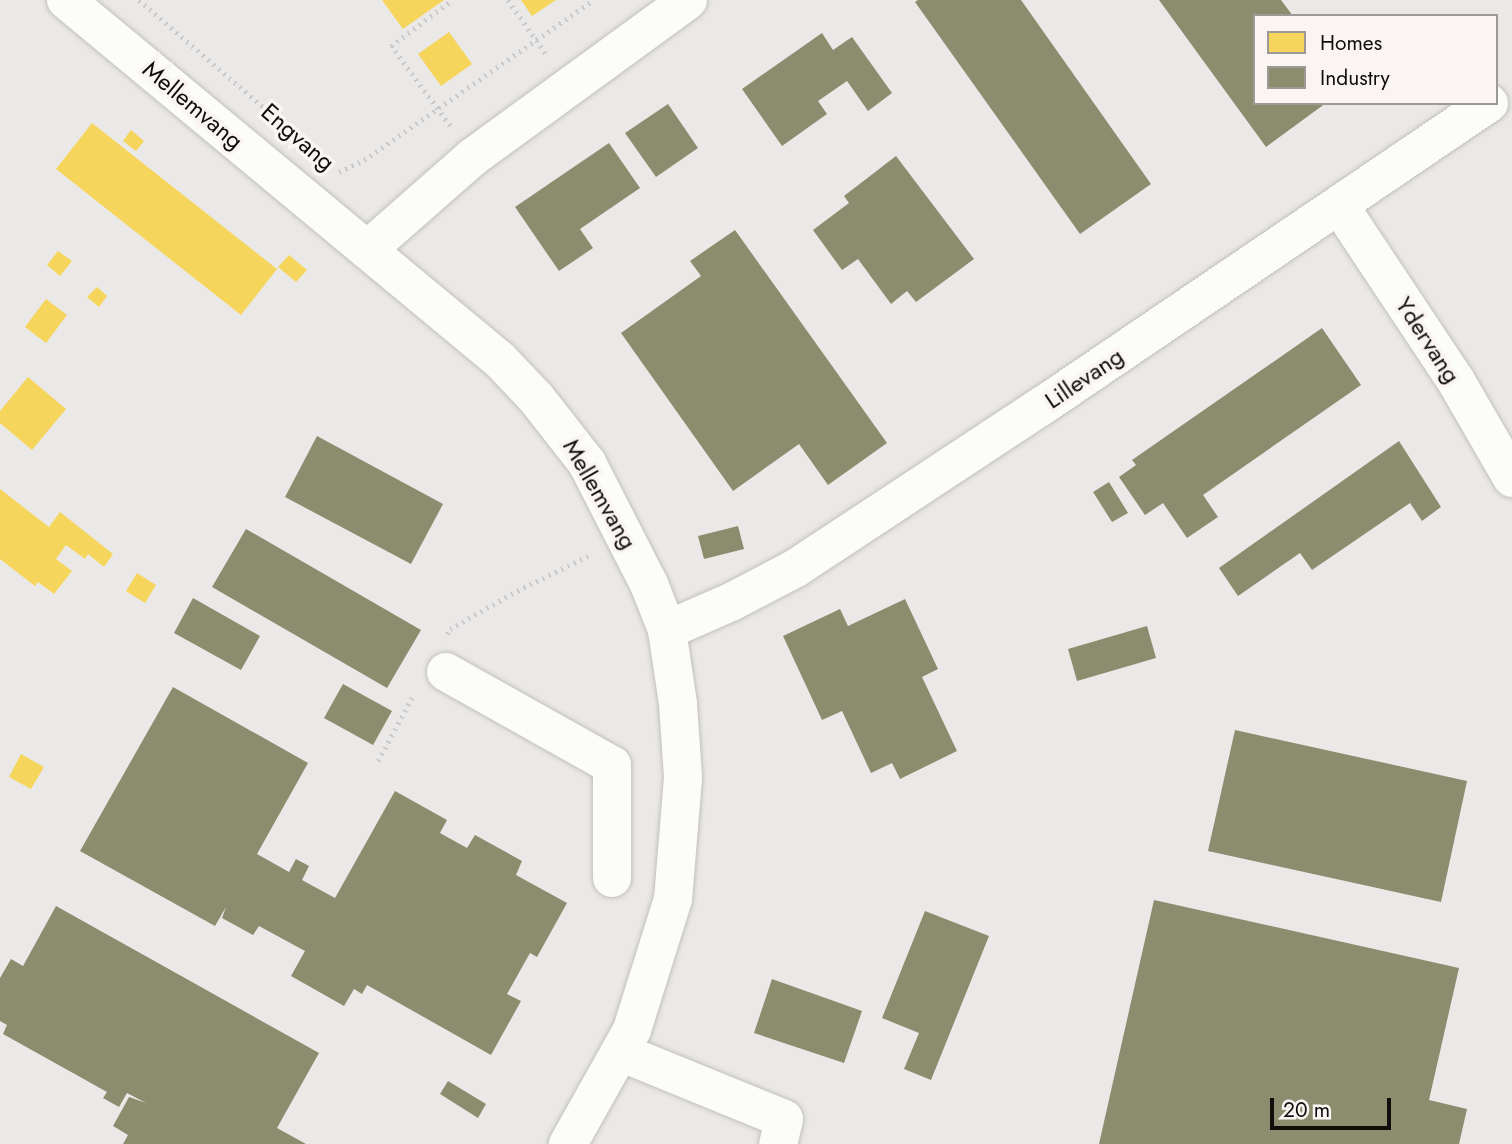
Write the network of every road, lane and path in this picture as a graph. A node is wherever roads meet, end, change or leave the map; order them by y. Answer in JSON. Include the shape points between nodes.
{"nodes":[{"id":1,"x":66,"y":0,"type":"edge"},
{"id":2,"x":139,"y":0,"type":"edge"},
{"id":3,"x":452,"y":0,"type":"edge"},
{"id":4,"x":508,"y":0,"type":"edge"},
{"id":5,"x":593,"y":0,"type":"edge"},
{"id":6,"x":688,"y":0,"type":"edge"},
{"id":7,"x":536,"y":40,"type":"junction"},
{"id":8,"x":569,"y":87,"type":"junction"},
{"id":9,"x":1486,"y":105,"type":"edge"},
{"id":10,"x":437,"y":108,"type":"junction"},
{"id":11,"x":276,"y":119,"type":"dead end"},
{"id":12,"x":473,"y":158,"type":"junction"},
{"id":13,"x":329,"y":164,"type":"dead end"},
{"id":14,"x":1339,"y":205,"type":"junction"},
{"id":15,"x":367,"y":250,"type":"junction"},
{"id":16,"x":1512,"y":478,"type":"edge"},
{"id":17,"x":627,"y":537,"type":"junction"},
{"id":18,"x":667,"y":630,"type":"junction"},
{"id":19,"x":435,"y":667,"type":"junction"},
{"id":20,"x":378,"y":761,"type":"dead end"},
{"id":21,"x":612,"y":878,"type":"dead end"},
{"id":22,"x":620,"y":1052,"type":"junction"},
{"id":23,"x":568,"y":1144,"type":"edge"},
{"id":24,"x":778,"y":1144,"type":"edge"}],
"edges":[{"from":1,"to":15,"type":"street","name":"Mellemvang"},
{"from":2,"to":11,"type":"path","name":"Engvang"},
{"from":3,"to":10,"type":"path","via":[[391,46]]},
{"from":4,"to":7,"type":"path"},
{"from":5,"to":7,"type":"path","name":"Engvang"},
{"from":6,"to":8,"type":"street"},
{"from":7,"to":8,"type":"path"},
{"from":7,"to":10,"type":"path","name":"Engvang"},
{"from":8,"to":12,"type":"street"},
{"from":9,"to":14,"type":"street","name":"Lillevang"},
{"from":10,"to":12,"type":"path"},
{"from":10,"to":13,"type":"path","name":"Engvang","via":[[340,173]]},
{"from":12,"to":15,"type":"street"},
{"from":14,"to":16,"type":"street","name":"Ydervang","via":[[1456,381]]},
{"from":14,"to":18,"type":"street","name":"Lillevang","via":[[796,568]]},
{"from":15,"to":17,"type":"street","name":"Mellemvang","via":[[500,360],[536,398],[587,463]]},
{"from":17,"to":18,"type":"street","name":"Mellemvang"},
{"from":17,"to":19,"type":"path","via":[[450,629]]},
{"from":18,"to":22,"type":"street","name":"Mellemvang","via":[[683,778],[673,899],[632,1030]]},
{"from":19,"to":20,"type":"path"},
{"from":19,"to":21,"type":"street","via":[[612,765]]},
{"from":22,"to":23,"type":"street","name":"Mellemvang"},
{"from":22,"to":24,"type":"street","via":[[785,1119]]}]}
